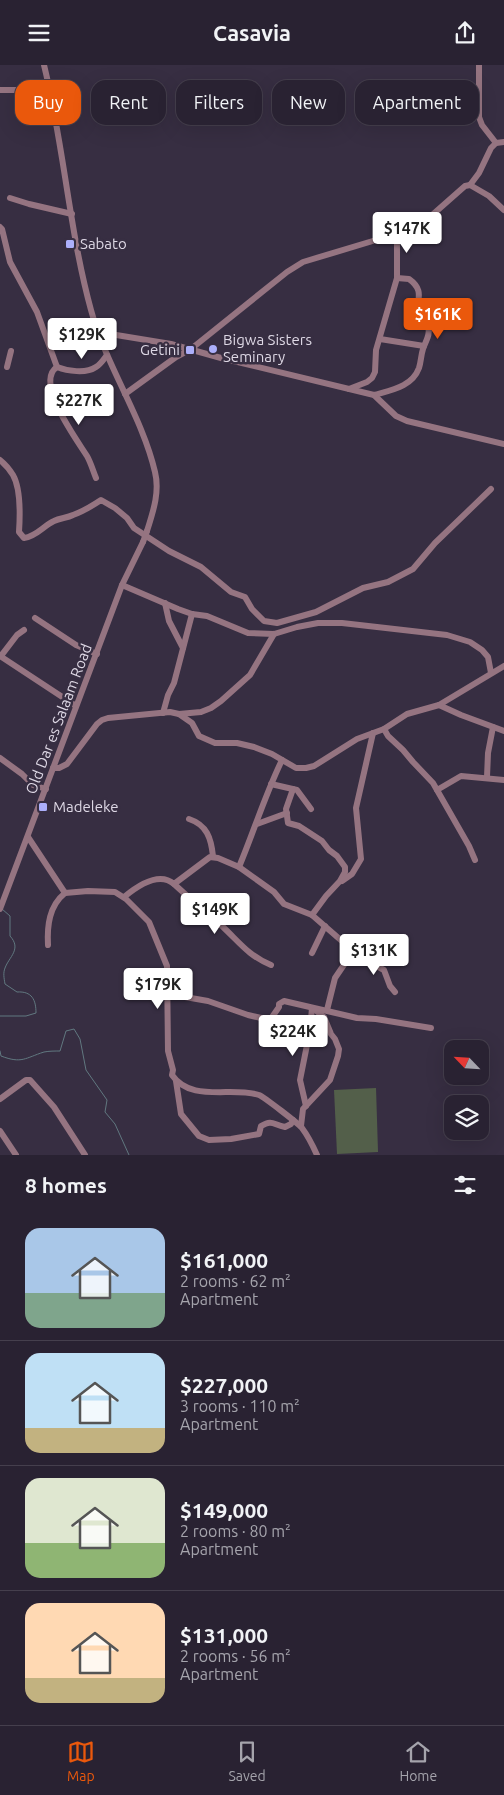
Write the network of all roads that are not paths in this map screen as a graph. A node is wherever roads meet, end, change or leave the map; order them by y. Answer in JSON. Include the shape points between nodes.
{"nodes":[{"id":1,"x":44,"y":65,"type":"edge"},
{"id":2,"x":479,"y":65,"type":"edge"},
{"id":3,"x":47,"y":80,"type":"edge"},
{"id":4,"x":0,"y":90,"type":"edge"},
{"id":5,"x":15,"y":90,"type":"edge"},
{"id":6,"x":56,"y":125,"type":"edge"},
{"id":7,"x":504,"y":142,"type":"edge"},
{"id":8,"x":496,"y":143,"type":"junction"},
{"id":9,"x":470,"y":185,"type":"junction"},
{"id":10,"x":10,"y":198,"type":"dead end"},
{"id":11,"x":504,"y":210,"type":"edge"},
{"id":12,"x":72,"y":214,"type":"junction"},
{"id":13,"x":0,"y":227,"type":"edge"},
{"id":14,"x":397,"y":231,"type":"junction"},
{"id":15,"x":397,"y":278,"type":"junction"},
{"id":16,"x":98,"y":332,"type":"junction"},
{"id":17,"x":380,"y":339,"type":"junction"},
{"id":18,"x":424,"y":346,"type":"junction"},
{"id":19,"x":191,"y":349,"type":"junction"},
{"id":20,"x":11,"y":351,"type":"dead end"},
{"id":21,"x":107,"y":355,"type":"junction"},
{"id":22,"x":7,"y":367,"type":"dead end"},
{"id":23,"x":57,"y":367,"type":"junction"},
{"id":24,"x":96,"y":367,"type":"junction"},
{"id":25,"x":112,"y":367,"type":"junction"},
{"id":26,"x":349,"y":389,"type":"junction"},
{"id":27,"x":125,"y":394,"type":"junction"},
{"id":28,"x":374,"y":395,"type":"junction"},
{"id":29,"x":504,"y":444,"type":"edge"},
{"id":30,"x":0,"y":460,"type":"edge"},
{"id":31,"x":96,"y":478,"type":"dead end"},
{"id":32,"x":491,"y":489,"type":"dead end"},
{"id":33,"x":122,"y":585,"type":"junction"},
{"id":34,"x":166,"y":603,"type":"junction"},
{"id":35,"x":192,"y":614,"type":"junction"},
{"id":36,"x":35,"y":618,"type":"dead end"},
{"id":37,"x":24,"y":629,"type":"dead end"},
{"id":38,"x":274,"y":634,"type":"junction"},
{"id":39,"x":183,"y":648,"type":"junction"},
{"id":40,"x":97,"y":654,"type":"junction"},
{"id":41,"x":1,"y":658,"type":"edge"},
{"id":42,"x":504,"y":665,"type":"edge"},
{"id":43,"x":491,"y":673,"type":"junction"},
{"id":44,"x":438,"y":705,"type":"junction"},
{"id":45,"x":76,"y":706,"type":"junction"},
{"id":46,"x":163,"y":713,"type":"junction"},
{"id":47,"x":179,"y":714,"type":"junction"},
{"id":48,"x":493,"y":727,"type":"junction"},
{"id":49,"x":384,"y":729,"type":"junction"},
{"id":50,"x":504,"y":731,"type":"edge"},
{"id":51,"x":373,"y":733,"type":"junction"},
{"id":52,"x":0,"y":758,"type":"edge"},
{"id":53,"x":282,"y":760,"type":"junction"},
{"id":54,"x":53,"y":768,"type":"junction"},
{"id":55,"x":487,"y":777,"type":"junction"},
{"id":56,"x":504,"y":780,"type":"edge"},
{"id":57,"x":271,"y":784,"type":"junction"},
{"id":58,"x":46,"y":789,"type":"junction"},
{"id":59,"x":293,"y":789,"type":"junction"},
{"id":60,"x":437,"y":790,"type":"junction"},
{"id":61,"x":311,"y":809,"type":"dead end"},
{"id":62,"x":287,"y":813,"type":"junction"},
{"id":63,"x":189,"y":819,"type":"dead end"},
{"id":64,"x":257,"y":824,"type":"junction"},
{"id":65,"x":28,"y":837,"type":"junction"},
{"id":66,"x":213,"y":856,"type":"junction"},
{"id":67,"x":475,"y":861,"type":"dead end"},
{"id":68,"x":239,"y":867,"type":"junction"},
{"id":69,"x":340,"y":881,"type":"junction"},
{"id":70,"x":174,"y":884,"type":"junction"},
{"id":71,"x":65,"y":893,"type":"junction"},
{"id":72,"x":124,"y":897,"type":"junction"},
{"id":73,"x":1,"y":907,"type":"edge"},
{"id":74,"x":312,"y":915,"type":"junction"},
{"id":75,"x":325,"y":926,"type":"junction"},
{"id":76,"x":48,"y":945,"type":"dead end"},
{"id":77,"x":312,"y":953,"type":"dead end"},
{"id":78,"x":352,"y":953,"type":"junction"},
{"id":79,"x":271,"y":965,"type":"dead end"},
{"id":80,"x":395,"y":992,"type":"dead end"},
{"id":81,"x":168,"y":994,"type":"junction"},
{"id":82,"x":312,"y":1008,"type":"junction"},
{"id":83,"x":327,"y":1010,"type":"junction"},
{"id":84,"x":270,"y":1020,"type":"junction"},
{"id":85,"x":431,"y":1028,"type":"dead end"},
{"id":86,"x":308,"y":1040,"type":"junction"},
{"id":87,"x":176,"y":1081,"type":"junction"},
{"id":88,"x":0,"y":1099,"type":"edge"},
{"id":89,"x":306,"y":1105,"type":"junction"},
{"id":90,"x":293,"y":1120,"type":"junction"},
{"id":91,"x":301,"y":1126,"type":"junction"},
{"id":92,"x":0,"y":1131,"type":"edge"},
{"id":93,"x":16,"y":1155,"type":"edge"},
{"id":94,"x":85,"y":1155,"type":"edge"},
{"id":95,"x":317,"y":1155,"type":"edge"}],
"edges":[{"from":1,"to":3,"type":"street"},
{"from":2,"to":8,"type":"street","via":[[480,117]]},
{"from":4,"to":5,"type":"street"},
{"from":6,"to":12,"type":"street"},
{"from":7,"to":8,"type":"street"},
{"from":8,"to":9,"type":"street"},
{"from":9,"to":11,"type":"street","via":[[490,196]]},
{"from":9,"to":14,"type":"street","via":[[432,216],[413,221]]},
{"from":10,"to":12,"type":"street"},
{"from":12,"to":16,"type":"street","via":[[90,310]]},
{"from":13,"to":23,"type":"street","via":[[10,262],[37,312]]},
{"from":14,"to":15,"type":"street"},
{"from":14,"to":19,"type":"street","via":[[303,262],[287,271]]},
{"from":15,"to":17,"type":"street"},
{"from":15,"to":18,"type":"street","via":[[409,279],[419,292],[419,315],[429,330]]},
{"from":16,"to":19,"type":"street"},
{"from":16,"to":21,"type":"street"},
{"from":17,"to":18,"type":"street"},
{"from":17,"to":26,"type":"street","via":[[372,378]]},
{"from":18,"to":28,"type":"street","via":[[420,365],[411,380]]},
{"from":19,"to":26,"type":"street"},
{"from":19,"to":27,"type":"street"},
{"from":20,"to":22,"type":"street"},
{"from":21,"to":24,"type":"street"},
{"from":21,"to":25,"type":"street"},
{"from":23,"to":24,"type":"street","via":[[84,371]]},
{"from":23,"to":31,"type":"street","via":[[50,374],[50,385]]},
{"from":24,"to":25,"type":"street"},
{"from":25,"to":27,"type":"street"},
{"from":26,"to":28,"type":"street"},
{"from":27,"to":33,"type":"street","name":"Old Dar es Salaam Road","bridge":true,"via":[[147,446],[157,481],[156,501],[148,531]]},
{"from":28,"to":29,"type":"street","via":[[396,416],[407,421]]},
{"from":30,"to":32,"type":"street","via":[[14,475],[19,532],[24,538],[34,537],[50,523],[88,509],[101,500],[115,508],[141,533],[201,567],[230,592],[245,597],[264,621],[277,623],[316,612],[364,587],[388,582],[412,569]]},
{"from":33,"to":34,"type":"street"},
{"from":33,"to":40,"type":"street","name":"Old Dar es Salaam Road"},
{"from":34,"to":35,"type":"street"},
{"from":34,"to":39,"type":"street","via":[[172,629]]},
{"from":35,"to":38,"type":"street","via":[[208,616],[248,633]]},
{"from":35,"to":39,"type":"street"},
{"from":36,"to":40,"type":"street","via":[[76,645]]},
{"from":37,"to":41,"type":"street"},
{"from":38,"to":43,"type":"street","via":[[318,623],[443,634],[463,639],[482,650],[488,657]]},
{"from":38,"to":47,"type":"street","via":[[250,675],[221,701],[201,712]]},
{"from":39,"to":46,"type":"street"},
{"from":40,"to":45,"type":"street","name":"Old Dar es Salaam Road"},
{"from":41,"to":45,"type":"street"},
{"from":42,"to":43,"type":"street"},
{"from":43,"to":44,"type":"street"},
{"from":44,"to":48,"type":"street"},
{"from":44,"to":49,"type":"street","via":[[408,714]]},
{"from":45,"to":54,"type":"street","name":"Old Dar es Salaam Road"},
{"from":46,"to":47,"type":"street"},
{"from":46,"to":54,"type":"street","via":[[102,720],[67,764]]},
{"from":47,"to":53,"type":"street","via":[[192,723],[199,736],[215,743],[254,747]]},
{"from":48,"to":50,"type":"street"},
{"from":48,"to":55,"type":"street"},
{"from":49,"to":51,"type":"street"},
{"from":49,"to":60,"type":"street"},
{"from":51,"to":53,"type":"street","via":[[344,746],[309,768],[296,768]]},
{"from":51,"to":69,"type":"street","via":[[356,808],[362,859],[352,875]]},
{"from":52,"to":58,"type":"street","via":[[34,785]]},
{"from":53,"to":57,"type":"street"},
{"from":54,"to":58,"type":"street","name":"Old Dar es Salaam Road"},
{"from":55,"to":56,"type":"street"},
{"from":55,"to":60,"type":"street","via":[[460,776]]},
{"from":57,"to":59,"type":"street"},
{"from":57,"to":64,"type":"street"},
{"from":58,"to":65,"type":"street","name":"Old Dar es Salaam Road"},
{"from":59,"to":61,"type":"street","via":[[301,794]]},
{"from":59,"to":62,"type":"street"},
{"from":60,"to":67,"type":"street"},
{"from":62,"to":64,"type":"street"},
{"from":62,"to":69,"type":"street","via":[[288,823],[322,841],[337,857],[345,869]]},
{"from":63,"to":66,"type":"street","via":[[206,831]]},
{"from":64,"to":68,"type":"street"},
{"from":65,"to":71,"type":"street"},
{"from":65,"to":73,"type":"street","name":"Old Dar es Salaam Road"},
{"from":66,"to":68,"type":"street"},
{"from":66,"to":70,"type":"street"},
{"from":68,"to":74,"type":"street","via":[[274,892],[284,904]]},
{"from":69,"to":74,"type":"street"},
{"from":70,"to":72,"type":"street","via":[[157,879]]},
{"from":70,"to":79,"type":"street","via":[[251,955]]},
{"from":71,"to":72,"type":"street","via":[[99,891]]},
{"from":71,"to":76,"type":"street","via":[[52,909]]},
{"from":72,"to":81,"type":"street","via":[[149,922],[165,959]]},
{"from":74,"to":75,"type":"street"},
{"from":75,"to":77,"type":"street"},
{"from":75,"to":78,"type":"street"},
{"from":78,"to":80,"type":"street","via":[[384,970]]},
{"from":78,"to":83,"type":"street","via":[[335,978]]},
{"from":81,"to":84,"type":"street","via":[[208,1001]]},
{"from":81,"to":87,"type":"street","via":[[168,1051]]},
{"from":82,"to":83,"type":"street"},
{"from":82,"to":84,"type":"street","via":[[284,1001]]},
{"from":82,"to":86,"type":"street"},
{"from":82,"to":89,"type":"street","via":[[326,1021],[337,1043],[338,1056],[330,1080]]},
{"from":83,"to":85,"type":"street","via":[[357,1018]]},
{"from":84,"to":86,"type":"street","via":[[270,1032]]},
{"from":86,"to":89,"type":"street","via":[[300,1080]]},
{"from":87,"to":90,"type":"street","via":[[213,1093],[258,1095]]},
{"from":87,"to":90,"type":"street","via":[[181,1114],[199,1136],[209,1140],[259,1134],[261,1126],[267,1122],[286,1127]]},
{"from":88,"to":94,"type":"street","via":[[30,1080],[54,1107]]},
{"from":89,"to":91,"type":"street","via":[[302,1111]]},
{"from":90,"to":91,"type":"street"},
{"from":91,"to":95,"type":"street"},
{"from":92,"to":93,"type":"street"}]}
